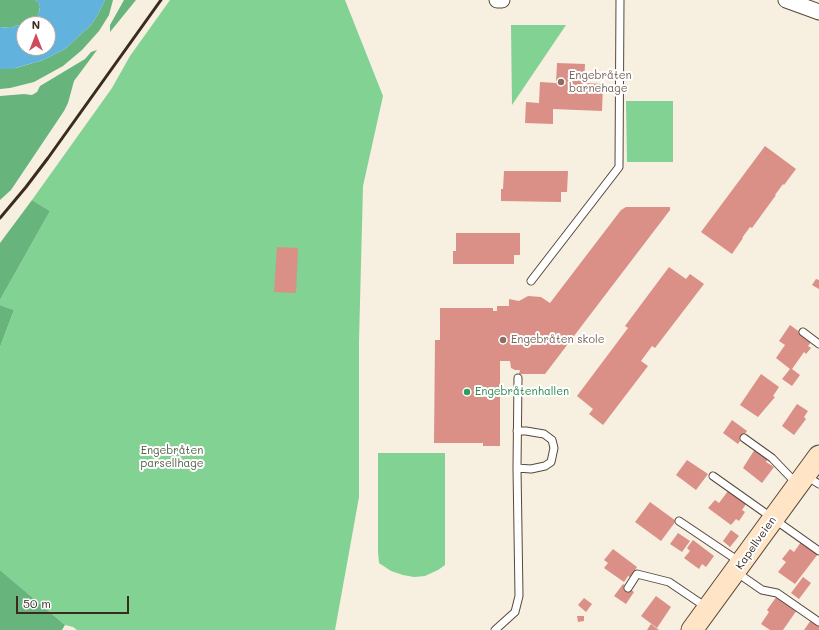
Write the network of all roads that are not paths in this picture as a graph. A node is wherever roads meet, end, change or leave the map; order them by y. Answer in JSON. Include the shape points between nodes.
{"nodes":[{"id":1,"x":497,"y":0,"type":"edge"},
{"id":2,"x":502,"y":0,"type":"edge"},
{"id":3,"x":620,"y":0,"type":"edge"},
{"id":4,"x":786,"y":0,"type":"edge"},
{"id":5,"x":819,"y":12,"type":"edge"},
{"id":6,"x":531,"y":281,"type":"dead end"},
{"id":7,"x":803,"y":332,"type":"dead end"},
{"id":8,"x":819,"y":344,"type":"edge"},
{"id":9,"x":518,"y":378,"type":"dead end"},
{"id":10,"x":517,"y":431,"type":"junction"},
{"id":11,"x":744,"y":438,"type":"dead end"},
{"id":12,"x":819,"y":456,"type":"edge"},
{"id":13,"x":517,"y":468,"type":"junction"},
{"id":14,"x":712,"y":476,"type":"dead end"},
{"id":15,"x":807,"y":481,"type":"edge"},
{"id":16,"x":773,"y":518,"type":"junction"},
{"id":17,"x":679,"y":520,"type":"dead end"},
{"id":18,"x":819,"y":551,"type":"edge"},
{"id":19,"x":738,"y":567,"type":"junction"},
{"id":20,"x":628,"y":588,"type":"dead end"},
{"id":21,"x":708,"y":608,"type":"junction"},
{"id":22,"x":819,"y":622,"type":"edge"},
{"id":23,"x":496,"y":630,"type":"edge"},
{"id":24,"x":692,"y":630,"type":"edge"}],
"edges":[{"from":1,"to":2,"type":"street"},
{"from":3,"to":6,"type":"lane","via":[[619,167]]},
{"from":4,"to":5,"type":"street"},
{"from":7,"to":8,"type":"lane"},
{"from":9,"to":10,"type":"lane"},
{"from":10,"to":13,"type":"lane"},
{"from":10,"to":13,"type":"lane","via":[[544,434],[552,440],[554,448],[551,462],[545,466]]},
{"from":11,"to":15,"type":"lane"},
{"from":12,"to":15,"type":"street","name":"Kapellveien"},
{"from":13,"to":23,"type":"lane","via":[[519,596],[515,612]]},
{"from":14,"to":16,"type":"lane"},
{"from":15,"to":16,"type":"street","name":"Kapellveien"},
{"from":16,"to":18,"type":"lane"},
{"from":16,"to":19,"type":"street","name":"Kapellveien"},
{"from":17,"to":19,"type":"lane"},
{"from":19,"to":21,"type":"street","name":"Kapellveien"},
{"from":19,"to":22,"type":"lane","via":[[762,590],[778,593]]},
{"from":20,"to":21,"type":"lane","via":[[637,574],[669,582]]},
{"from":21,"to":24,"type":"street","name":"Kapellveien"}]}
